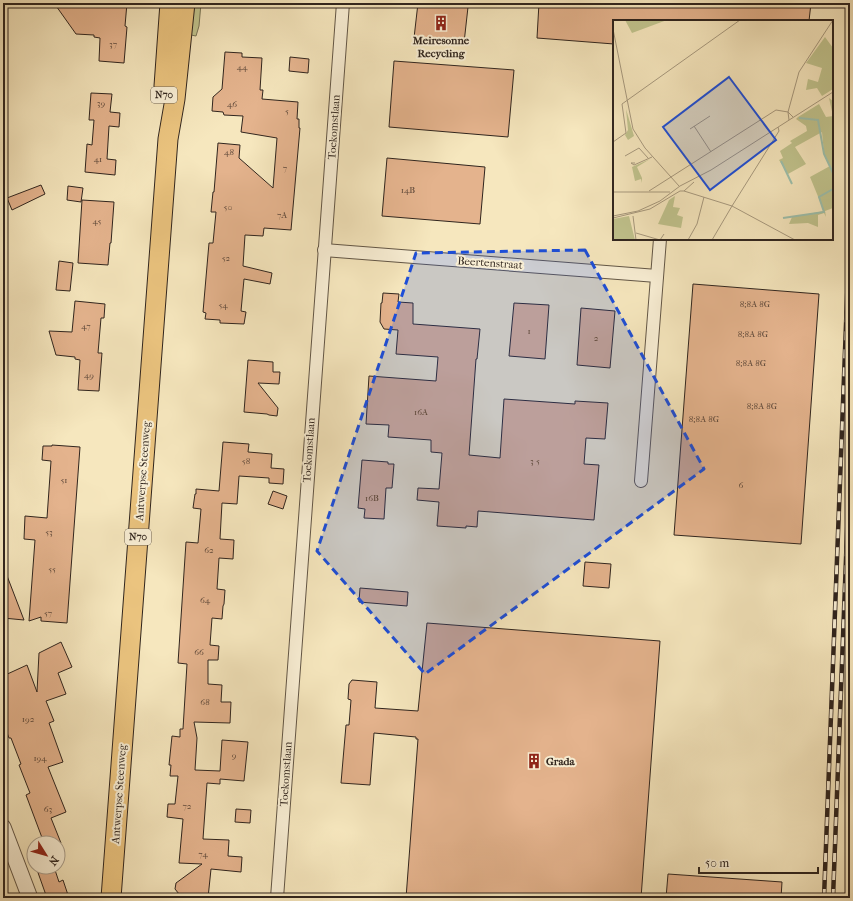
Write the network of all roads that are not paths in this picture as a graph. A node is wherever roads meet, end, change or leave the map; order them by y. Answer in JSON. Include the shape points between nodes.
{"nodes":[{"id":1,"x":170,"y":3,"type":"edge"},
{"id":2,"x":185,"y":3,"type":"edge"},
{"id":3,"x":343,"y":3,"type":"edge"},
{"id":4,"x":168,"y":139,"type":"junction"},
{"id":5,"x":660,"y":240,"type":"edge"},
{"id":6,"x":324,"y":250,"type":"junction"},
{"id":7,"x":657,"y":276,"type":"junction"},
{"id":8,"x":641,"y":481,"type":"dead end"},
{"id":9,"x":3,"y":827,"type":"edge"},
{"id":10,"x":30,"y":898,"type":"edge"},
{"id":11,"x":111,"y":898,"type":"edge"},
{"id":12,"x":277,"y":898,"type":"edge"}],
"edges":[{"from":1,"to":4,"type":"main road","name":"Antwerpse Steenweg","number":"N70","via":[[164,102]]},
{"from":2,"to":4,"type":"main road","name":"Antwerpse Steenweg","number":"N70"},
{"from":3,"to":6,"type":"street","name":"Toekomstlaan"},
{"from":4,"to":11,"type":"main road","name":"Antwerpse Steenweg","number":"N70"},
{"from":5,"to":7,"type":"street"},
{"from":6,"to":7,"type":"street","name":"Beertenstraat"},
{"from":6,"to":12,"type":"street","name":"Toekomstlaan"},
{"from":7,"to":8,"type":"street"},
{"from":9,"to":10,"type":"street"}]}
